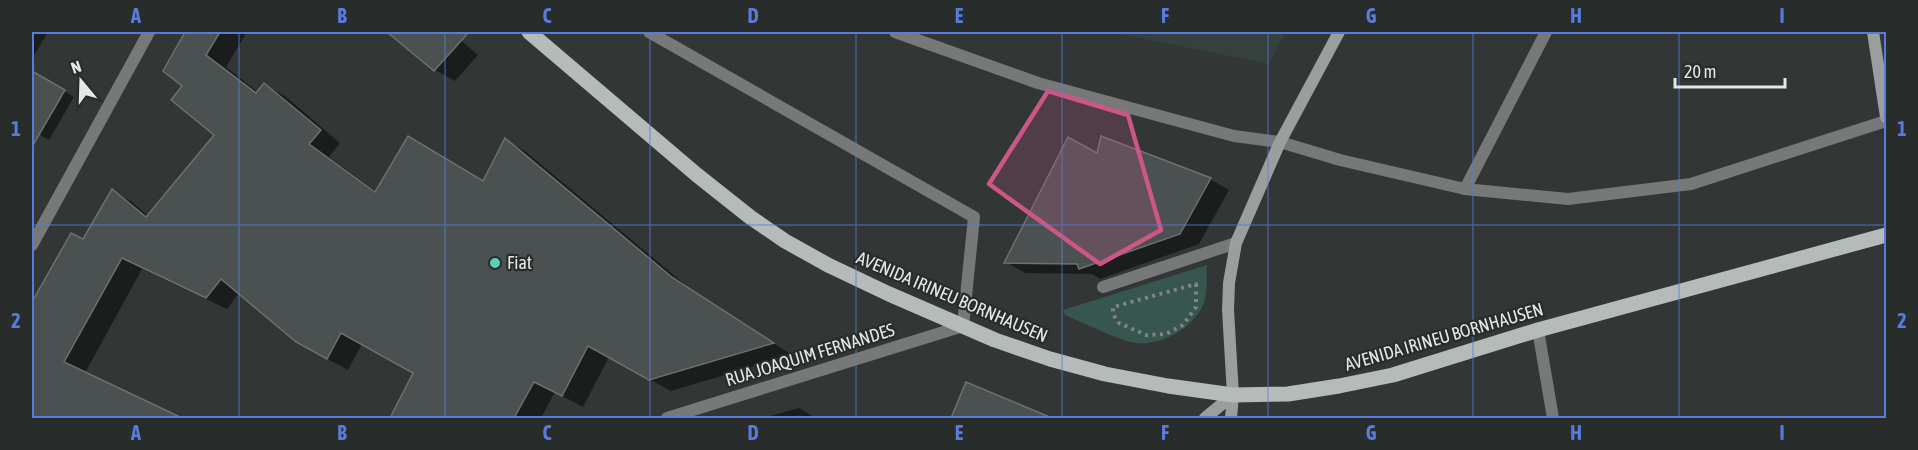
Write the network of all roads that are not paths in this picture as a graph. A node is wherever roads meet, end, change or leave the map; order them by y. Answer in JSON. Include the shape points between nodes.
{"nodes":[{"id":1,"x":149,"y":32,"type":"edge"},
{"id":2,"x":528,"y":32,"type":"edge"},
{"id":3,"x":649,"y":32,"type":"edge"},
{"id":4,"x":896,"y":32,"type":"edge"},
{"id":5,"x":1339,"y":32,"type":"edge"},
{"id":6,"x":1546,"y":32,"type":"edge"},
{"id":7,"x":1873,"y":32,"type":"edge"},
{"id":8,"x":1887,"y":119,"type":"edge"},
{"id":9,"x":1280,"y":142,"type":"junction"},
{"id":10,"x":1465,"y":189,"type":"junction"},
{"id":11,"x":1887,"y":235,"type":"edge"},
{"id":12,"x":1236,"y":243,"type":"junction"},
{"id":13,"x":32,"y":245,"type":"edge"},
{"id":14,"x":1103,"y":287,"type":"dead end"},
{"id":15,"x":963,"y":326,"type":"junction"},
{"id":16,"x":1538,"y":330,"type":"junction"},
{"id":17,"x":1233,"y":394,"type":"junction"},
{"id":18,"x":667,"y":418,"type":"edge"},
{"id":19,"x":1205,"y":418,"type":"edge"},
{"id":20,"x":1231,"y":418,"type":"edge"},
{"id":21,"x":1553,"y":418,"type":"edge"}],
"edges":[{"from":1,"to":13,"type":"street"},
{"from":2,"to":15,"type":"main road","name":"AVENIDA IRINEU BORNHAUSEN","via":[[697,175],[785,241],[888,294]]},
{"from":3,"to":15,"type":"street","via":[[974,217]]},
{"from":4,"to":9,"type":"street","via":[[1038,83],[1234,136]]},
{"from":5,"to":9,"type":"main road"},
{"from":6,"to":10,"type":"street"},
{"from":7,"to":8,"type":"main road"},
{"from":8,"to":10,"type":"street","via":[[1691,184],[1568,199]]},
{"from":9,"to":10,"type":"street"},
{"from":9,"to":12,"type":"main road"},
{"from":11,"to":16,"type":"main road","name":"AVENIDA IRINEU BORNHAUSEN"},
{"from":12,"to":14,"type":"street"},
{"from":12,"to":17,"type":"main road","via":[[1228,310]]},
{"from":15,"to":17,"type":"main road","name":"AVENIDA IRINEU BORNHAUSEN","via":[[1050,359],[1105,374]]},
{"from":15,"to":18,"type":"street","name":"RUA JOAQUIM FERNANDES"},
{"from":16,"to":17,"type":"main road","name":"AVENIDA IRINEU BORNHAUSEN","via":[[1393,375],[1288,394]]},
{"from":16,"to":21,"type":"street"},
{"from":17,"to":19,"type":"main road"},
{"from":17,"to":20,"type":"main road"}]}
